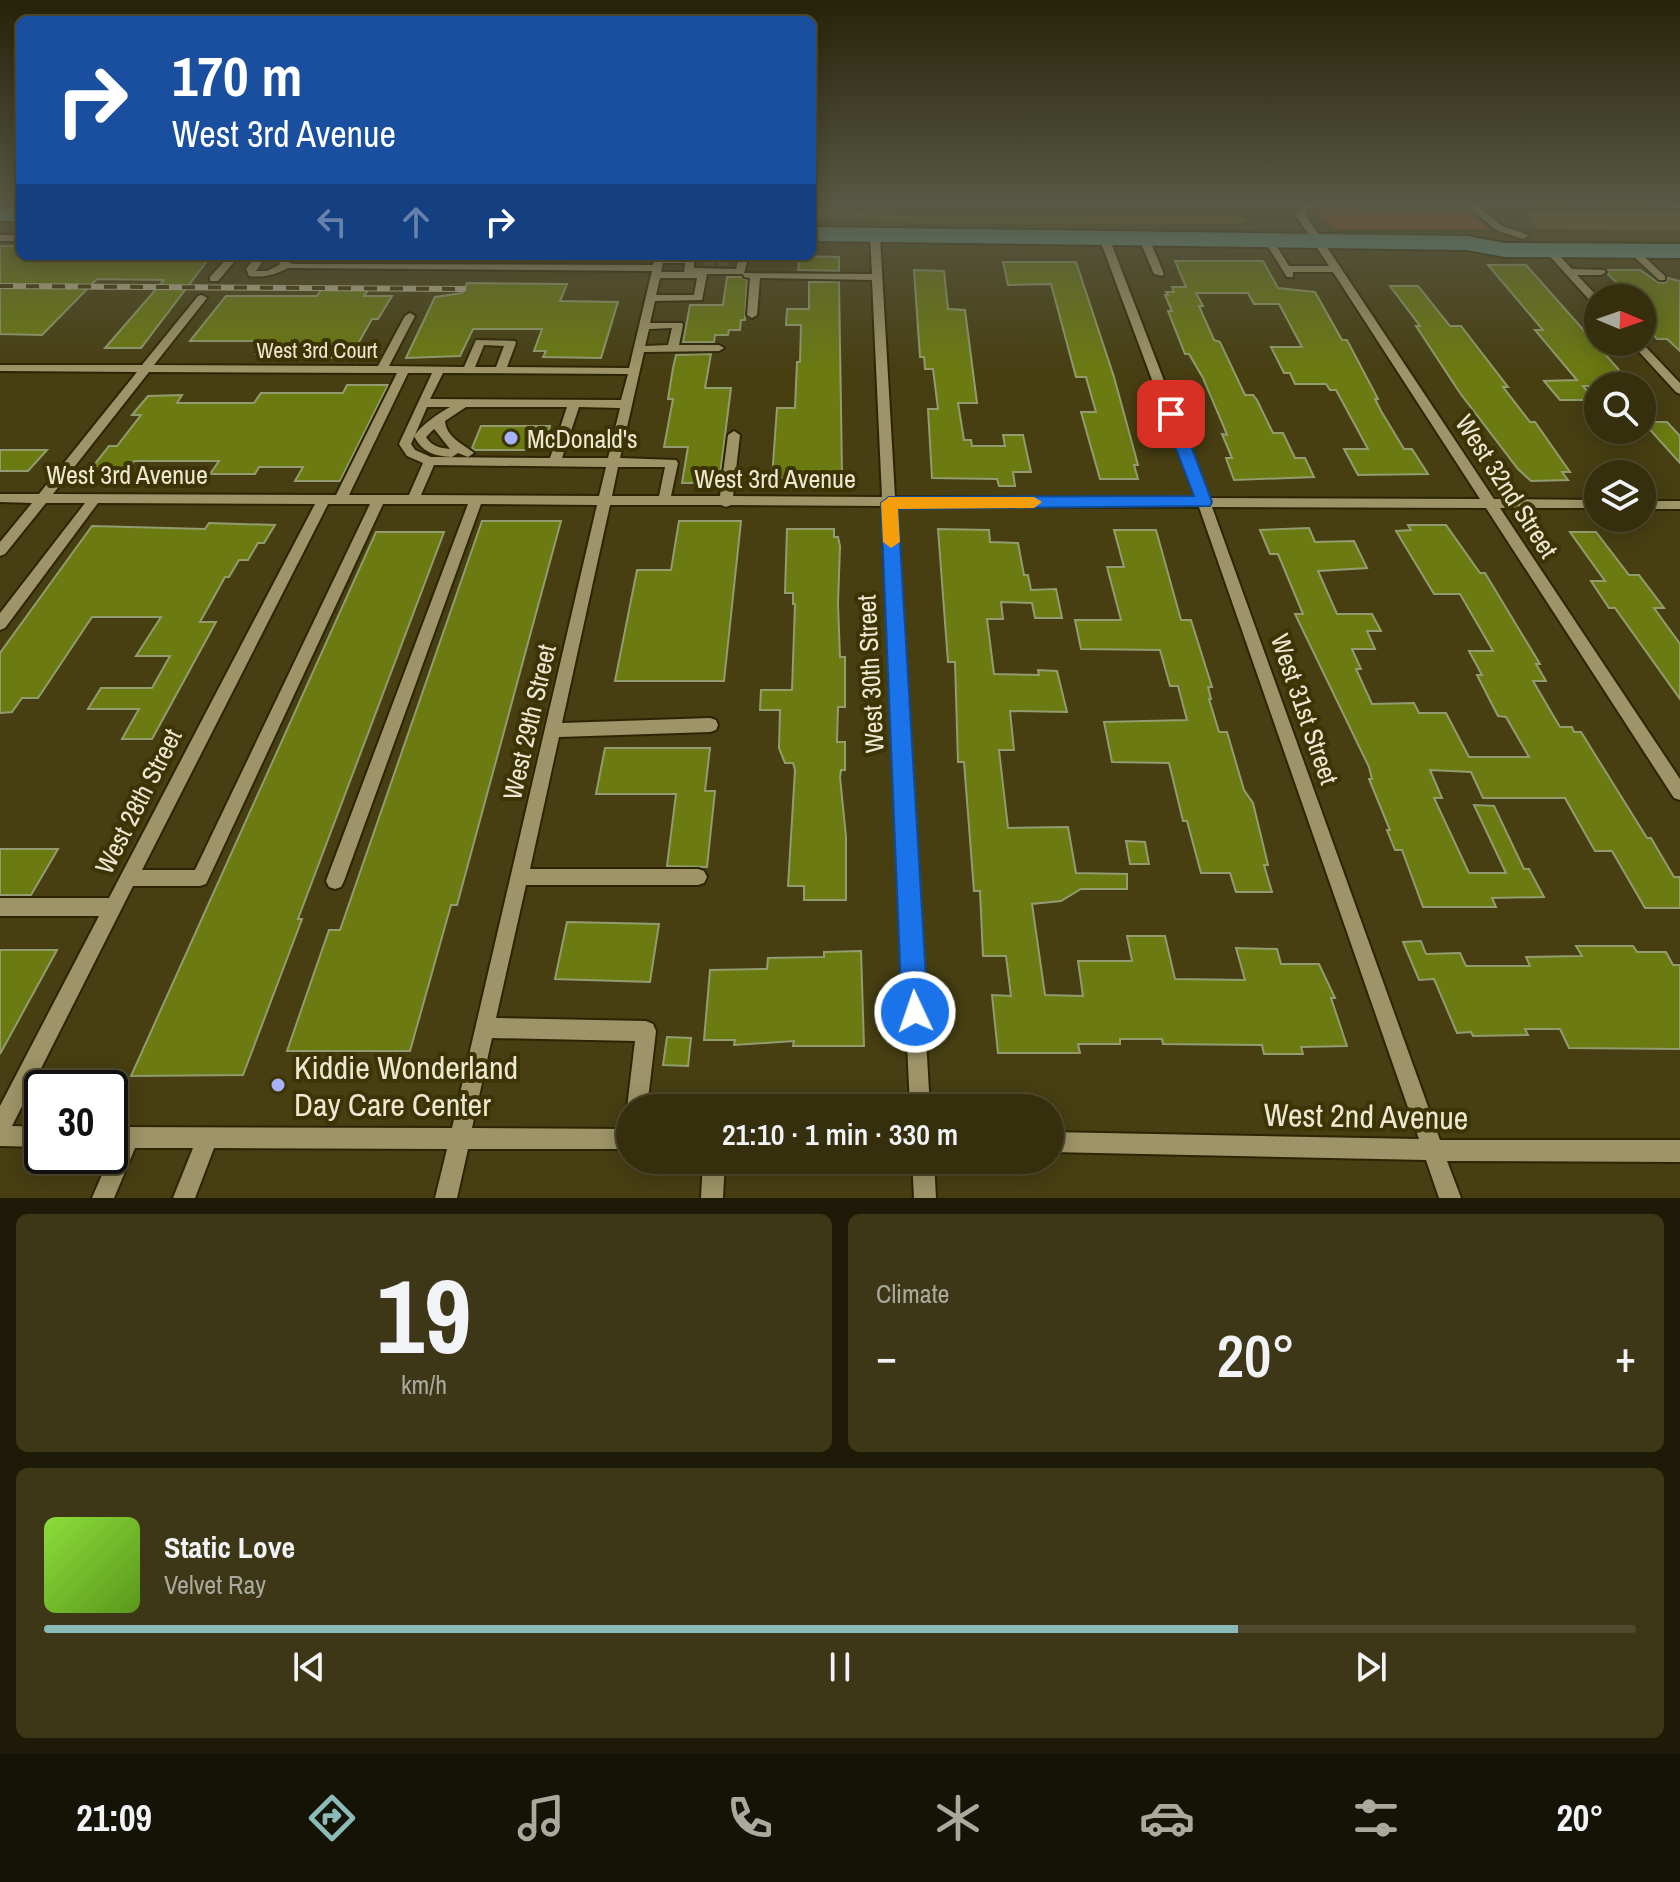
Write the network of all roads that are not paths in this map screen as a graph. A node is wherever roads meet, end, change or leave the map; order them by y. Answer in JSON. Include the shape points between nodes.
{"nodes":[{"id":1,"x":876,"y":258,"type":"edge"},
{"id":2,"x":1112,"y":258,"type":"edge"},
{"id":3,"x":1152,"y":258,"type":"edge"},
{"id":4,"x":1280,"y":258,"type":"edge"},
{"id":5,"x":1329,"y":258,"type":"edge"},
{"id":6,"x":1556,"y":258,"type":"edge"},
{"id":7,"x":1640,"y":258,"type":"edge"},
{"id":8,"x":231,"y":260,"type":"edge"},
{"id":9,"x":258,"y":260,"type":"edge"},
{"id":10,"x":518,"y":260,"type":"edge"},
{"id":11,"x":540,"y":260,"type":"edge"},
{"id":12,"x":619,"y":260,"type":"edge"},
{"id":13,"x":690,"y":260,"type":"edge"},
{"id":14,"x":696,"y":260,"type":"edge"},
{"id":15,"x":736,"y":260,"type":"edge"},
{"id":16,"x":743,"y":260,"type":"edge"},
{"id":17,"x":286,"y":261,"type":"edge"},
{"id":18,"x":728,"y":261,"type":"dead end"},
{"id":19,"x":658,"y":265,"type":"edge"},
{"id":20,"x":514,"y":269,"type":"junction"},
{"id":21,"x":534,"y":269,"type":"junction"},
{"id":22,"x":618,"y":269,"type":"junction"},
{"id":23,"x":1337,"y":269,"type":"junction"},
{"id":24,"x":1569,"y":272,"type":"junction"},
{"id":25,"x":1601,"y":272,"type":"dead end"},
{"id":26,"x":1159,"y":274,"type":"dead end"},
{"id":27,"x":703,"y":275,"type":"junction"},
{"id":28,"x":755,"y":275,"type":"junction"},
{"id":29,"x":877,"y":277,"type":"junction"},
{"id":30,"x":1662,"y":278,"type":"dead end"},
{"id":31,"x":214,"y":279,"type":"dead end"},
{"id":32,"x":1584,"y":288,"type":"edge"},
{"id":33,"x":202,"y":298,"type":"dead end"},
{"id":34,"x":651,"y":298,"type":"junction"},
{"id":35,"x":752,"y":315,"type":"dead end"},
{"id":36,"x":410,"y":316,"type":"dead end"},
{"id":37,"x":644,"y":326,"type":"junction"},
{"id":38,"x":719,"y":348,"type":"dead end"},
{"id":39,"x":639,"y":349,"type":"junction"},
{"id":40,"x":673,"y":349,"type":"junction"},
{"id":41,"x":1648,"y":356,"type":"edge"},
{"id":42,"x":0,"y":368,"type":"edge"},
{"id":43,"x":145,"y":369,"type":"junction"},
{"id":44,"x":382,"y":370,"type":"junction"},
{"id":45,"x":404,"y":370,"type":"junction"},
{"id":46,"x":439,"y":370,"type":"junction"},
{"id":47,"x":468,"y":370,"type":"junction"},
{"id":48,"x":500,"y":370,"type":"junction"},
{"id":49,"x":634,"y":371,"type":"junction"},
{"id":50,"x":1680,"y":390,"type":"edge"},
{"id":51,"x":424,"y":403,"type":"junction"},
{"id":52,"x":464,"y":403,"type":"junction"},
{"id":53,"x":574,"y":404,"type":"junction"},
{"id":54,"x":626,"y":404,"type":"junction"},
{"id":55,"x":439,"y":419,"type":"junction"},
{"id":56,"x":734,"y":435,"type":"dead end"},
{"id":57,"x":469,"y":454,"type":"junction"},
{"id":58,"x":430,"y":461,"type":"junction"},
{"id":59,"x":554,"y":463,"type":"junction"},
{"id":60,"x":612,"y":464,"type":"junction"},
{"id":61,"x":0,"y":498,"type":"edge"},
{"id":62,"x":43,"y":498,"type":"junction"},
{"id":63,"x":95,"y":498,"type":"junction"},
{"id":64,"x":332,"y":500,"type":"junction"},
{"id":65,"x":378,"y":500,"type":"junction"},
{"id":66,"x":413,"y":500,"type":"junction"},
{"id":67,"x":476,"y":500,"type":"junction"},
{"id":68,"x":604,"y":501,"type":"junction"},
{"id":69,"x":664,"y":501,"type":"junction"},
{"id":70,"x":1204,"y":502,"type":"junction"},
{"id":71,"x":726,"y":503,"type":"junction"},
{"id":72,"x":889,"y":503,"type":"junction"},
{"id":73,"x":1489,"y":503,"type":"junction"},
{"id":74,"x":1584,"y":504,"type":"edge"},
{"id":75,"x":1656,"y":505,"type":"edge"},
{"id":76,"x":1680,"y":505,"type":"edge"},
{"id":77,"x":0,"y":551,"type":"edge"},
{"id":78,"x":0,"y":624,"type":"edge"},
{"id":79,"x":710,"y":725,"type":"dead end"},
{"id":80,"x":552,"y":730,"type":"junction"},
{"id":81,"x":1680,"y":793,"type":"edge"},
{"id":82,"x":519,"y":877,"type":"junction"},
{"id":83,"x":698,"y":877,"type":"dead end"},
{"id":84,"x":127,"y":878,"type":"junction"},
{"id":85,"x":335,"y":881,"type":"dead end"},
{"id":86,"x":0,"y":907,"type":"edge"},
{"id":87,"x":113,"y":907,"type":"junction"},
{"id":88,"x":485,"y":1028,"type":"junction"},
{"id":89,"x":639,"y":1094,"type":"edge"},
{"id":90,"x":919,"y":1094,"type":"edge"},
{"id":91,"x":0,"y":1127,"type":"edge"},
{"id":92,"x":0,"y":1136,"type":"edge"},
{"id":93,"x":24,"y":1137,"type":"edge"},
{"id":94,"x":128,"y":1137,"type":"edge"},
{"id":95,"x":208,"y":1137,"type":"junction"},
{"id":96,"x":460,"y":1138,"type":"junction"},
{"id":97,"x":616,"y":1139,"type":"edge"},
{"id":98,"x":1064,"y":1142,"type":"edge"},
{"id":99,"x":1432,"y":1150,"type":"junction"},
{"id":100,"x":1680,"y":1151,"type":"edge"},
{"id":101,"x":109,"y":1174,"type":"edge"},
{"id":102,"x":713,"y":1174,"type":"edge"},
{"id":103,"x":924,"y":1174,"type":"edge"},
{"id":104,"x":103,"y":1198,"type":"edge"},
{"id":105,"x":184,"y":1198,"type":"edge"},
{"id":106,"x":446,"y":1198,"type":"edge"},
{"id":107,"x":712,"y":1198,"type":"edge"},
{"id":108,"x":925,"y":1198,"type":"edge"},
{"id":109,"x":1450,"y":1198,"type":"edge"}],
"edges":[{"from":1,"to":29,"type":"street","name":"West 30th Street"},
{"from":2,"to":70,"type":"street","name":"West 31st Street"},
{"from":3,"to":26,"type":"street"},
{"from":4,"to":23,"type":"street","via":[[1289,273]]},
{"from":5,"to":23,"type":"street","name":"West 32nd Street"},
{"from":6,"to":24,"type":"street"},
{"from":7,"to":30,"type":"street"},
{"from":8,"to":31,"type":"street"},
{"from":9,"to":17,"type":"street","via":[[252,274],[269,274]]},
{"from":10,"to":20,"type":"street"},
{"from":11,"to":21,"type":"street"},
{"from":12,"to":22,"type":"street"},
{"from":13,"to":19,"type":"street"},
{"from":14,"to":16,"type":"street","via":[[688,271],[740,272]]},
{"from":15,"to":18,"type":"street"},
{"from":17,"to":20,"type":"street"},
{"from":19,"to":22,"type":"street"},
{"from":19,"to":27,"type":"street"},
{"from":19,"to":34,"type":"street","name":"West 29th Street"},
{"from":20,"to":21,"type":"street"},
{"from":21,"to":22,"type":"street"},
{"from":23,"to":73,"type":"street","name":"West 32nd Street"},
{"from":24,"to":25,"type":"street"},
{"from":24,"to":32,"type":"street"},
{"from":27,"to":28,"type":"street"},
{"from":27,"to":34,"type":"street","via":[[698,298]]},
{"from":28,"to":29,"type":"street"},
{"from":28,"to":35,"type":"street"},
{"from":29,"to":72,"type":"street","name":"West 30th Street"},
{"from":33,"to":43,"type":"street"},
{"from":34,"to":37,"type":"street","name":"West 29th Street"},
{"from":36,"to":44,"type":"street"},
{"from":37,"to":39,"type":"street","name":"West 29th Street"},
{"from":37,"to":40,"type":"street","via":[[678,325]]},
{"from":38,"to":40,"type":"street"},
{"from":39,"to":40,"type":"street"},
{"from":39,"to":49,"type":"street","name":"West 29th Street"},
{"from":41,"to":50,"type":"street"},
{"from":42,"to":43,"type":"street","name":"West 3rd Court"},
{"from":43,"to":44,"type":"street","name":"West 3rd Court"},
{"from":43,"to":62,"type":"street"},
{"from":44,"to":45,"type":"street","name":"West 3rd Court"},
{"from":45,"to":46,"type":"street","name":"West 3rd Court"},
{"from":45,"to":64,"type":"street","name":"West 28th Street"},
{"from":46,"to":47,"type":"street","name":"West 3rd Court"},
{"from":46,"to":51,"type":"street"},
{"from":47,"to":48,"type":"street","name":"West 3rd Court"},
{"from":47,"to":48,"type":"street","via":[[480,342],[511,343]]},
{"from":48,"to":49,"type":"street","name":"West 3rd Court"},
{"from":49,"to":54,"type":"street","name":"West 29th Street"},
{"from":51,"to":52,"type":"street"},
{"from":51,"to":58,"type":"street","via":[[405,444],[411,453]]},
{"from":52,"to":53,"type":"street"},
{"from":52,"to":55,"type":"street"},
{"from":53,"to":54,"type":"street"},
{"from":53,"to":59,"type":"street"},
{"from":54,"to":60,"type":"street","name":"West 29th Street"},
{"from":55,"to":57,"type":"street","via":[[439,427],[456,448]]},
{"from":55,"to":57,"type":"street","via":[[424,429],[423,444],[443,453]]},
{"from":56,"to":71,"type":"street"},
{"from":57,"to":59,"type":"street","via":[[532,454]]},
{"from":58,"to":59,"type":"street"},
{"from":58,"to":66,"type":"street"},
{"from":59,"to":60,"type":"street"},
{"from":60,"to":68,"type":"street","name":"West 29th Street"},
{"from":60,"to":69,"type":"street","via":[[672,463]]},
{"from":61,"to":62,"type":"street","name":"West 3rd Avenue"},
{"from":62,"to":63,"type":"street","name":"West 3rd Avenue"},
{"from":62,"to":77,"type":"street"},
{"from":63,"to":64,"type":"street","name":"West 3rd Avenue"},
{"from":63,"to":78,"type":"street"},
{"from":64,"to":65,"type":"street","name":"West 3rd Avenue"},
{"from":64,"to":84,"type":"street","name":"West 28th Street"},
{"from":65,"to":66,"type":"street","name":"West 3rd Avenue"},
{"from":65,"to":84,"type":"street","via":[[200,878]]},
{"from":66,"to":67,"type":"street","name":"West 3rd Avenue"},
{"from":67,"to":68,"type":"street","name":"West 3rd Avenue"},
{"from":67,"to":85,"type":"street"},
{"from":68,"to":69,"type":"street","name":"West 3rd Avenue"},
{"from":68,"to":80,"type":"street","name":"West 29th Street"},
{"from":69,"to":71,"type":"street","name":"West 3rd Avenue"},
{"from":70,"to":72,"type":"street","name":"West 3rd Avenue"},
{"from":70,"to":73,"type":"street","name":"West 3rd Avenue"},
{"from":70,"to":99,"type":"street","name":"West 31st Street"},
{"from":71,"to":72,"type":"street","name":"West 3rd Avenue"},
{"from":72,"to":90,"type":"street","name":"West 30th Street"},
{"from":73,"to":74,"type":"street","name":"West 3rd Avenue"},
{"from":73,"to":81,"type":"street","name":"West 32nd Street"},
{"from":75,"to":76,"type":"street"},
{"from":79,"to":80,"type":"street"},
{"from":80,"to":82,"type":"street","name":"West 29th Street"},
{"from":82,"to":83,"type":"street"},
{"from":82,"to":88,"type":"street","name":"West 29th Street"},
{"from":84,"to":87,"type":"street","name":"West 28th Street"},
{"from":86,"to":87,"type":"street"},
{"from":87,"to":91,"type":"street","name":"West 28th Street"},
{"from":88,"to":89,"type":"street","via":[[646,1031]]},
{"from":88,"to":96,"type":"street","name":"West 29th Street"},
{"from":92,"to":93,"type":"street"},
{"from":94,"to":95,"type":"street"},
{"from":95,"to":96,"type":"street"},
{"from":95,"to":105,"type":"street"},
{"from":96,"to":97,"type":"street"},
{"from":96,"to":106,"type":"street","name":"West 29th Street"},
{"from":98,"to":99,"type":"street","name":"West 2nd Avenue"},
{"from":99,"to":100,"type":"street","name":"West 2nd Avenue"},
{"from":99,"to":109,"type":"street","name":"West 31st Street"},
{"from":101,"to":104,"type":"street"},
{"from":102,"to":107,"type":"street"},
{"from":103,"to":108,"type":"street"}]}
